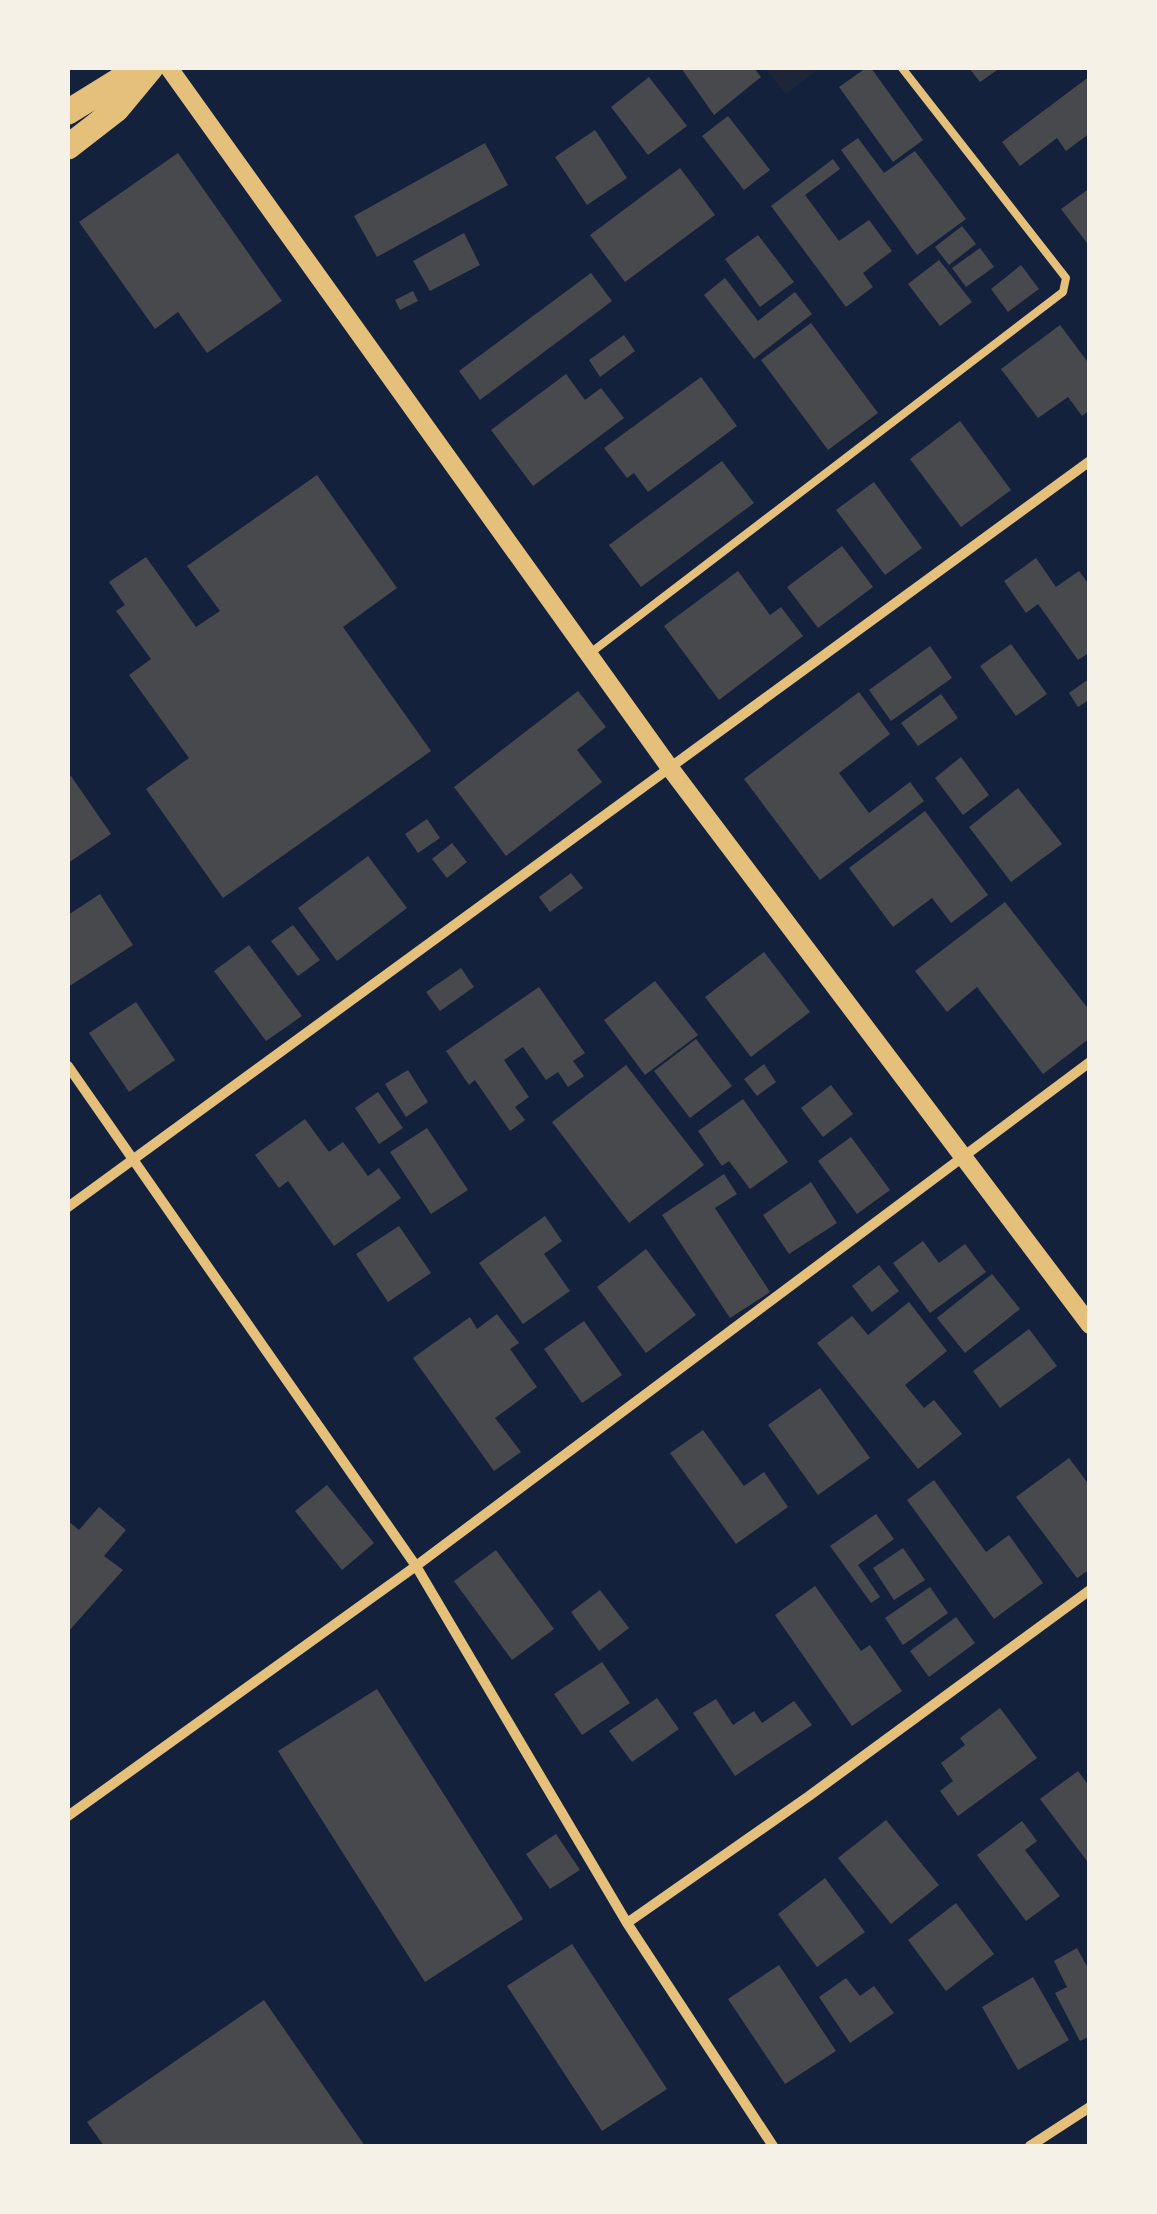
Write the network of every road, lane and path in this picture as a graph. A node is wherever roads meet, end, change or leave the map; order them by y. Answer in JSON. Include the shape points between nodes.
{"nodes":[{"id":1,"x":139,"y":68,"type":"edge"},
{"id":2,"x":151,"y":68,"type":"edge"},
{"id":3,"x":170,"y":68,"type":"edge"},
{"id":4,"x":902,"y":68,"type":"edge"},
{"id":5,"x":68,"y":112,"type":"edge"},
{"id":6,"x":68,"y":147,"type":"edge"},
{"id":7,"x":1090,"y":462,"type":"edge"},
{"id":8,"x":588,"y":654,"type":"junction"},
{"id":9,"x":670,"y":768,"type":"junction"},
{"id":10,"x":1090,"y":1062,"type":"edge"},
{"id":11,"x":68,"y":1066,"type":"edge"},
{"id":12,"x":961,"y":1155,"type":"junction"},
{"id":13,"x":133,"y":1162,"type":"junction"},
{"id":14,"x":68,"y":1207,"type":"edge"},
{"id":15,"x":1090,"y":1324,"type":"edge"},
{"id":16,"x":416,"y":1566,"type":"junction"},
{"id":17,"x":1090,"y":1590,"type":"edge"},
{"id":18,"x":68,"y":1816,"type":"edge"},
{"id":19,"x":627,"y":1922,"type":"junction"},
{"id":20,"x":1090,"y":2107,"type":"edge"},
{"id":21,"x":773,"y":2146,"type":"edge"},
{"id":22,"x":1030,"y":2146,"type":"edge"}],
"edges":[{"from":1,"to":5,"type":"main road"},
{"from":2,"to":6,"type":"main road","via":[[117,109]]},
{"from":3,"to":8,"type":"street"},
{"from":4,"to":8,"type":"lane","via":[[1066,278],[1064,292]]},
{"from":7,"to":9,"type":"street"},
{"from":8,"to":9,"type":"street"},
{"from":9,"to":12,"type":"street"},
{"from":9,"to":13,"type":"street"},
{"from":10,"to":12,"type":"street"},
{"from":11,"to":13,"type":"street"},
{"from":12,"to":15,"type":"street"},
{"from":12,"to":16,"type":"street"},
{"from":13,"to":14,"type":"street"},
{"from":13,"to":16,"type":"street"},
{"from":16,"to":18,"type":"street"},
{"from":16,"to":19,"type":"street"},
{"from":17,"to":19,"type":"street"},
{"from":19,"to":21,"type":"street"},
{"from":20,"to":22,"type":"street"}]}
